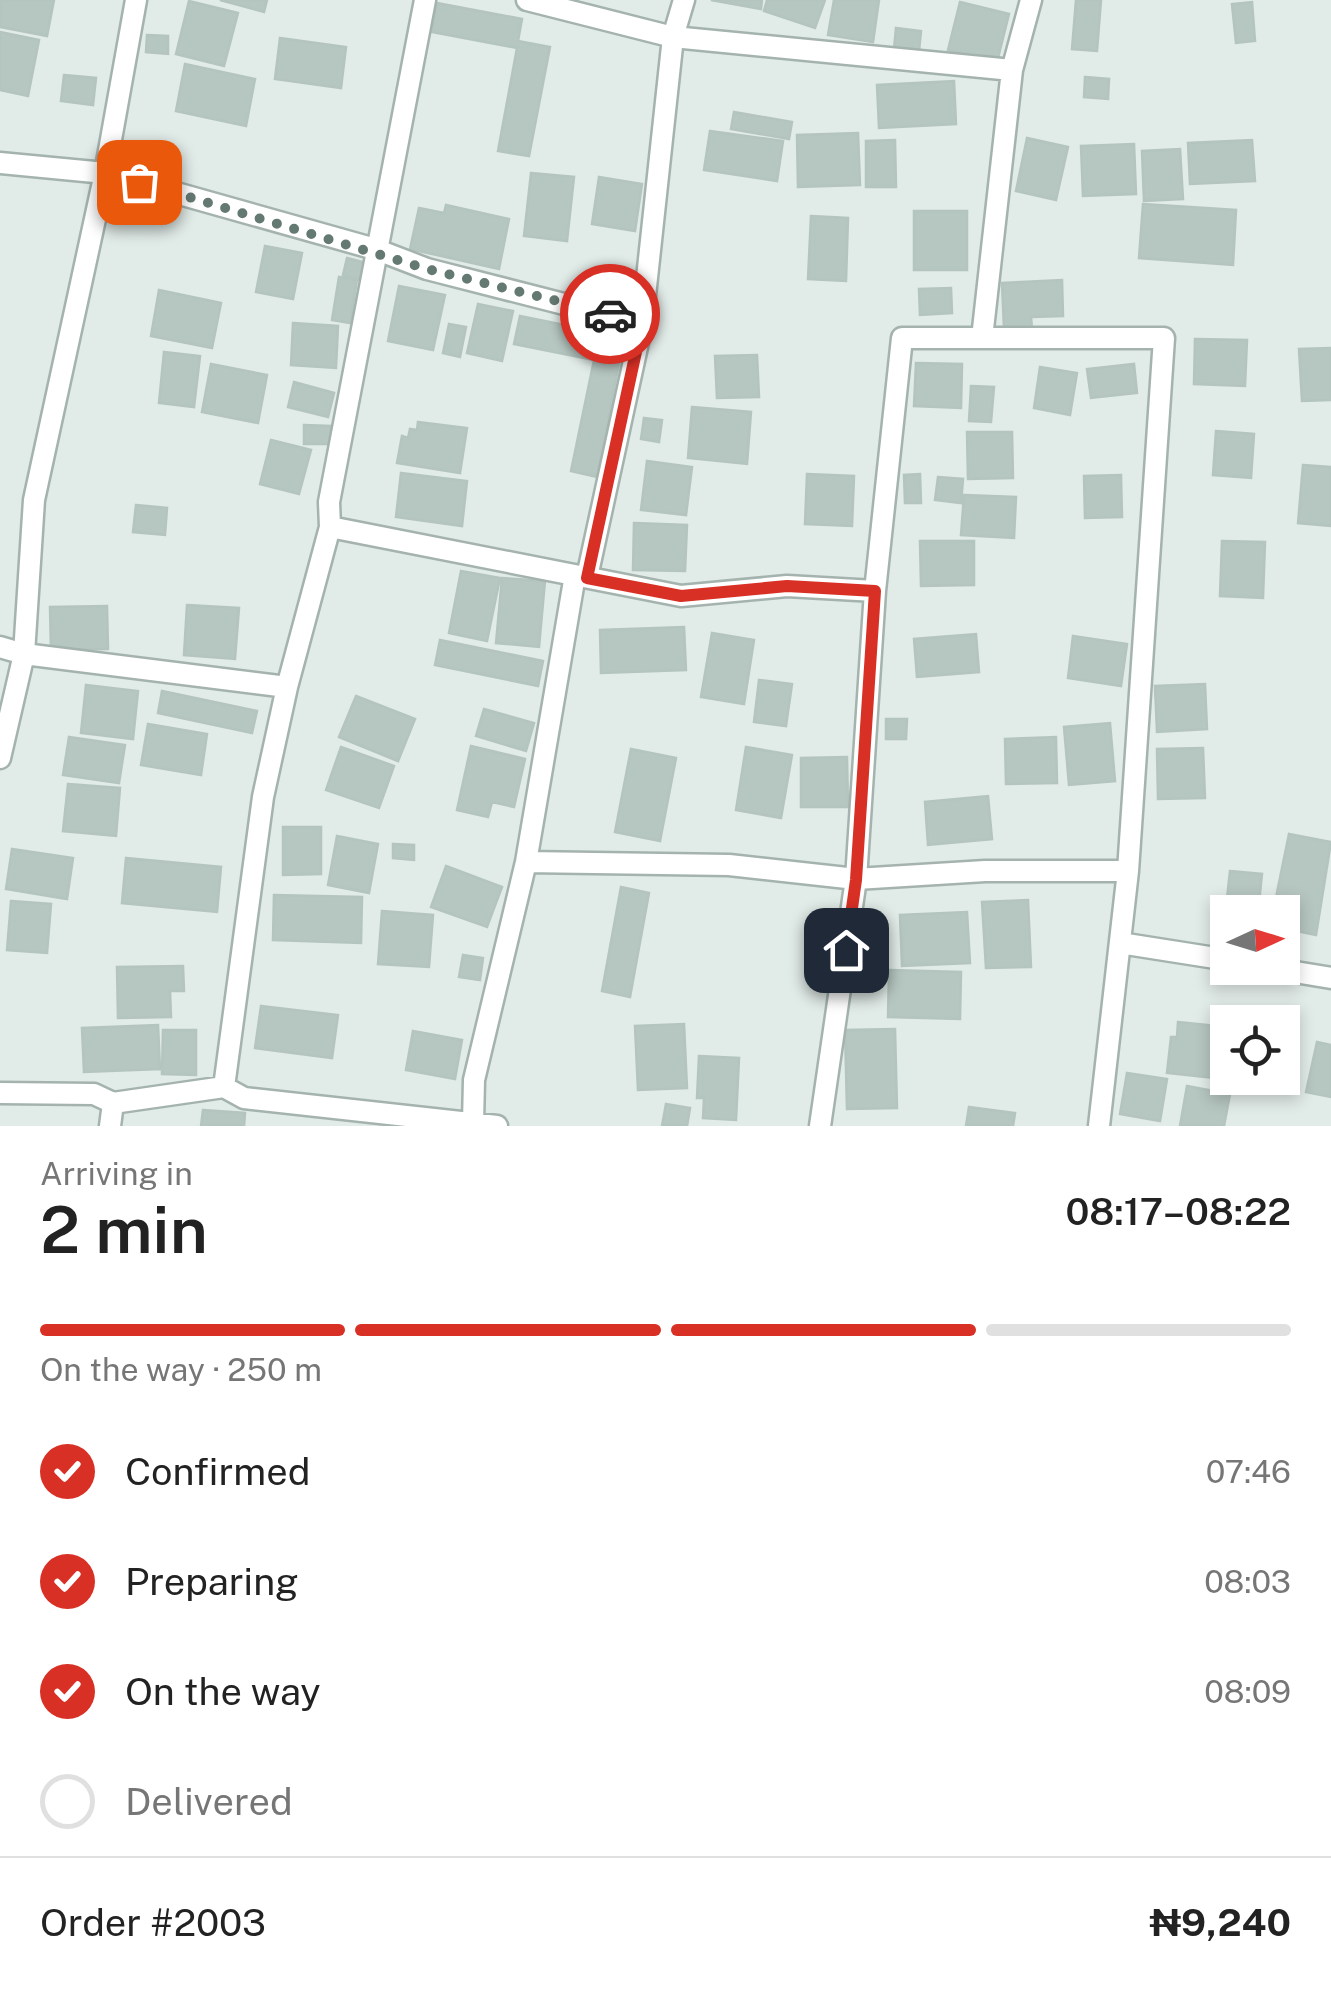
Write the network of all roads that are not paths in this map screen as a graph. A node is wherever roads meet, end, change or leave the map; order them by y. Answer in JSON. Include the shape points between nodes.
{"nodes":[{"id":1,"x":136,"y":0,"type":"edge"},
{"id":2,"x":425,"y":0,"type":"edge"},
{"id":3,"x":527,"y":0,"type":"edge"},
{"id":4,"x":684,"y":0,"type":"edge"},
{"id":5,"x":1031,"y":0,"type":"edge"},
{"id":6,"x":673,"y":37,"type":"junction"},
{"id":7,"x":1012,"y":70,"type":"junction"},
{"id":8,"x":0,"y":163,"type":"edge"},
{"id":9,"x":105,"y":173,"type":"junction"},
{"id":10,"x":375,"y":250,"type":"junction"},
{"id":11,"x":642,"y":324,"type":"junction"},
{"id":12,"x":982,"y":338,"type":"junction"},
{"id":13,"x":330,"y":527,"type":"junction"},
{"id":14,"x":581,"y":576,"type":"junction"},
{"id":15,"x":875,"y":591,"type":"junction"},
{"id":16,"x":0,"y":647,"type":"edge"},
{"id":17,"x":24,"y":654,"type":"junction"},
{"id":18,"x":287,"y":687,"type":"junction"},
{"id":19,"x":0,"y":758,"type":"edge"},
{"id":20,"x":526,"y":862,"type":"junction"},
{"id":21,"x":1128,"y":871,"type":"junction"},
{"id":22,"x":856,"y":880,"type":"junction"},
{"id":23,"x":1120,"y":943,"type":"junction"},
{"id":24,"x":1210,"y":957,"type":"edge"},
{"id":25,"x":1300,"y":973,"type":"edge"},
{"id":26,"x":1331,"y":978,"type":"edge"},
{"id":27,"x":224,"y":1087,"type":"junction"},
{"id":28,"x":0,"y":1094,"type":"edge"},
{"id":29,"x":112,"y":1102,"type":"junction"},
{"id":30,"x":400,"y":1121,"type":"edge"},
{"id":31,"x":474,"y":1123,"type":"junction"},
{"id":32,"x":110,"y":1126,"type":"edge"},
{"id":33,"x":496,"y":1126,"type":"edge"},
{"id":34,"x":820,"y":1126,"type":"edge"},
{"id":35,"x":1099,"y":1126,"type":"edge"}],
"edges":[{"from":1,"to":9,"type":"street"},
{"from":2,"to":10,"type":"street"},
{"from":3,"to":6,"type":"street"},
{"from":4,"to":6,"type":"street"},
{"from":5,"to":7,"type":"street"},
{"from":6,"to":7,"type":"street"},
{"from":6,"to":11,"type":"street"},
{"from":7,"to":12,"type":"street"},
{"from":8,"to":9,"type":"street"},
{"from":9,"to":10,"type":"street"},
{"from":9,"to":17,"type":"street","via":[[34,500]]},
{"from":10,"to":11,"type":"street"},
{"from":10,"to":13,"type":"street","via":[[328,502]]},
{"from":11,"to":14,"type":"street"},
{"from":12,"to":15,"type":"street","via":[[902,338]]},
{"from":12,"to":21,"type":"street","via":[[1164,338]]},
{"from":13,"to":14,"type":"street"},
{"from":13,"to":18,"type":"street"},
{"from":14,"to":15,"type":"street","via":[[681,596],[787,586]]},
{"from":14,"to":20,"type":"street"},
{"from":15,"to":22,"type":"street"},
{"from":16,"to":17,"type":"street"},
{"from":17,"to":18,"type":"street"},
{"from":17,"to":19,"type":"street"},
{"from":18,"to":27,"type":"street","via":[[264,796]]},
{"from":20,"to":22,"type":"street","via":[[729,864]]},
{"from":20,"to":31,"type":"street","via":[[474,1080]]},
{"from":21,"to":22,"type":"street"},
{"from":21,"to":23,"type":"street"},
{"from":22,"to":34,"type":"street"},
{"from":23,"to":24,"type":"street"},
{"from":23,"to":35,"type":"street"},
{"from":25,"to":26,"type":"street"},
{"from":27,"to":29,"type":"street"},
{"from":27,"to":30,"type":"street","via":[[244,1098]]},
{"from":28,"to":29,"type":"street","via":[[94,1094]]},
{"from":29,"to":32,"type":"street"},
{"from":30,"to":31,"type":"street"},
{"from":31,"to":33,"type":"street"}]}
